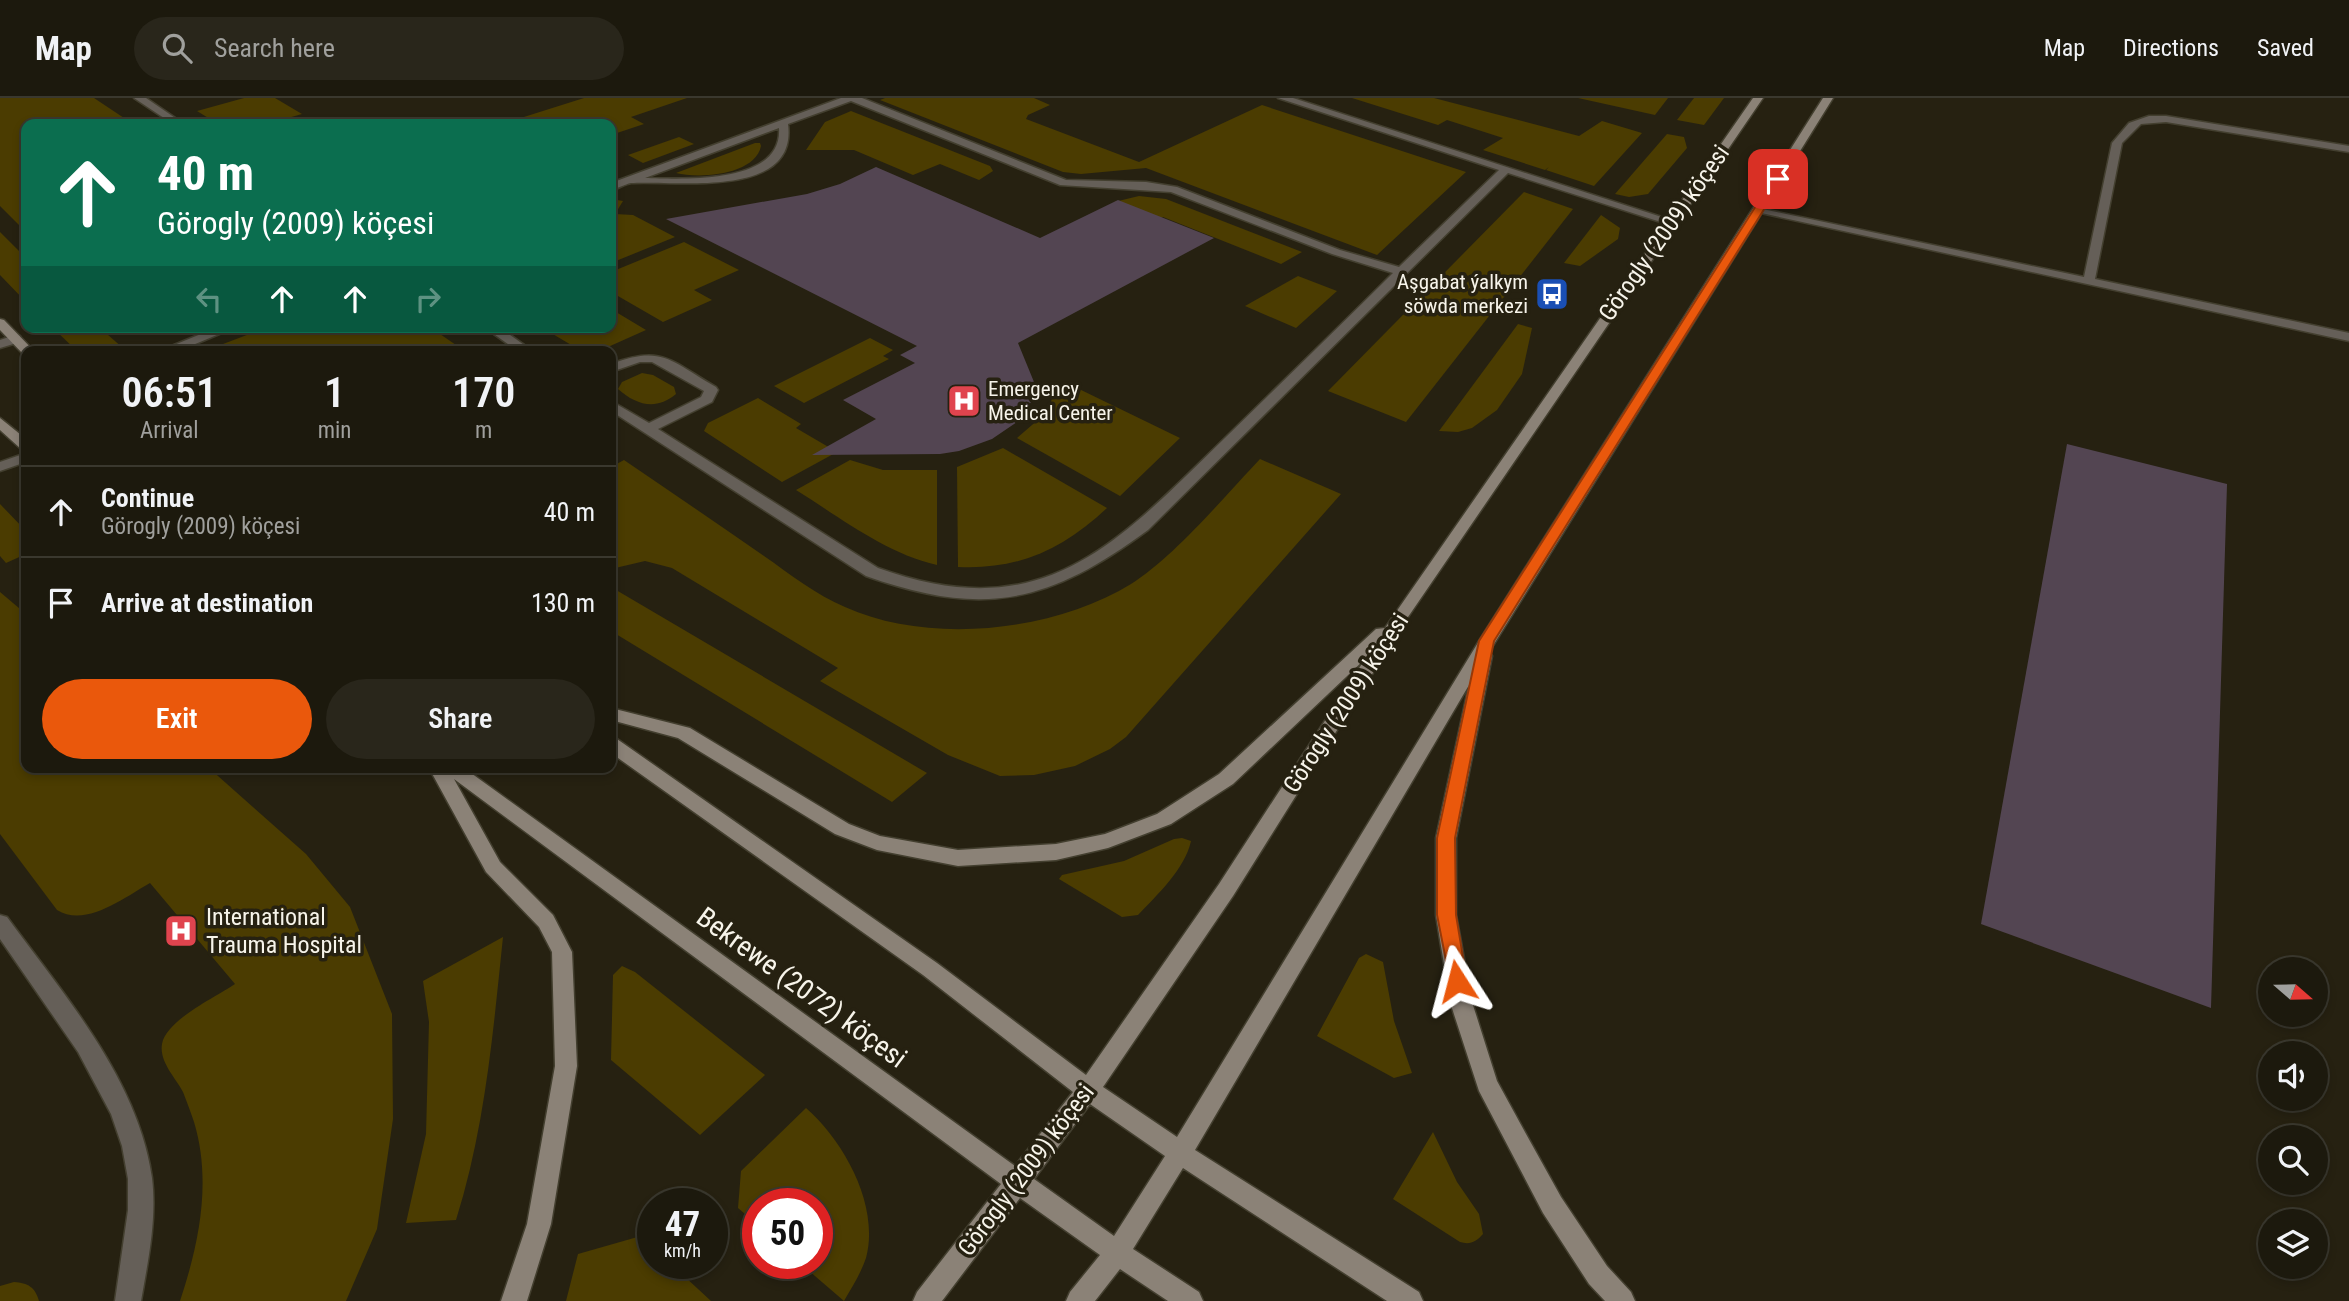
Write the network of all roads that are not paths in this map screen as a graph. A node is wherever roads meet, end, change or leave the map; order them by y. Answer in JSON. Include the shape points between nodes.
{"nodes":[{"id":1,"x":139,"y":98,"type":"edge"},
{"id":2,"x":852,"y":98,"type":"edge"},
{"id":3,"x":1283,"y":98,"type":"edge"},
{"id":4,"x":1758,"y":98,"type":"edge"},
{"id":5,"x":1828,"y":98,"type":"edge"},
{"id":6,"x":171,"y":119,"type":"edge"},
{"id":7,"x":783,"y":123,"type":"junction"},
{"id":8,"x":2349,"y":149,"type":"edge"},
{"id":9,"x":1506,"y":169,"type":"junction"},
{"id":10,"x":627,"y":181,"type":"junction"},
{"id":11,"x":616,"y":185,"type":"edge"},
{"id":12,"x":1758,"y":211,"type":"junction"},
{"id":13,"x":1671,"y":222,"type":"junction"},
{"id":14,"x":1402,"y":272,"type":"junction"},
{"id":15,"x":2089,"y":280,"type":"junction"},
{"id":16,"x":0,"y":323,"type":"edge"},
{"id":17,"x":214,"y":333,"type":"edge"},
{"id":18,"x":499,"y":333,"type":"edge"},
{"id":19,"x":2349,"y":337,"type":"edge"},
{"id":20,"x":15,"y":339,"type":"junction"},
{"id":21,"x":0,"y":344,"type":"edge"},
{"id":22,"x":23,"y":346,"type":"edge"},
{"id":23,"x":179,"y":346,"type":"edge"},
{"id":24,"x":519,"y":346,"type":"edge"},
{"id":25,"x":616,"y":367,"type":"edge"},
{"id":26,"x":616,"y":408,"type":"edge"},
{"id":27,"x":0,"y":422,"type":"edge"},
{"id":28,"x":648,"y":429,"type":"junction"},
{"id":29,"x":21,"y":441,"type":"edge"},
{"id":30,"x":21,"y":459,"type":"edge"},
{"id":31,"x":0,"y":467,"type":"edge"},
{"id":32,"x":1402,"y":614,"type":"junction"},
{"id":33,"x":1487,"y":641,"type":"junction"},
{"id":34,"x":616,"y":715,"type":"edge"},
{"id":35,"x":616,"y":748,"type":"edge"},
{"id":36,"x":441,"y":773,"type":"edge"},
{"id":37,"x":459,"y":773,"type":"edge"},
{"id":38,"x":0,"y":923,"type":"edge"},
{"id":39,"x":1088,"y":1090,"type":"junction"},
{"id":40,"x":1180,"y":1153,"type":"junction"},
{"id":41,"x":1017,"y":1183,"type":"junction"},
{"id":42,"x":1116,"y":1254,"type":"junction"},
{"id":43,"x":128,"y":1301,"type":"edge"},
{"id":44,"x":514,"y":1301,"type":"edge"},
{"id":45,"x":926,"y":1301,"type":"edge"},
{"id":46,"x":1079,"y":1301,"type":"edge"},
{"id":47,"x":1189,"y":1301,"type":"edge"},
{"id":48,"x":1410,"y":1301,"type":"edge"},
{"id":49,"x":1622,"y":1301,"type":"edge"}],
"edges":[{"from":1,"to":6,"type":"street"},
{"from":2,"to":7,"type":"street"},
{"from":2,"to":14,"type":"street","via":[[1064,183],[1173,189],[1336,252]]},
{"from":3,"to":9,"type":"street"},
{"from":4,"to":13,"type":"main road","name":"Görogly (2009) köçesi"},
{"from":5,"to":12,"type":"main road"},
{"from":7,"to":10,"type":"street"},
{"from":7,"to":10,"type":"street","via":[[783,145],[778,154],[740,176],[702,182]]},
{"from":8,"to":15,"type":"street","via":[[2166,119],[2139,119],[2117,144]]},
{"from":9,"to":13,"type":"street"},
{"from":9,"to":14,"type":"street"},
{"from":10,"to":11,"type":"street"},
{"from":12,"to":15,"type":"street"},
{"from":12,"to":33,"type":"main road"},
{"from":13,"to":32,"type":"main road","name":"Görogly (2009) köçesi"},
{"from":14,"to":28,"type":"street","via":[[1143,527],[1091,564],[1034,587],[976,596],[948,595],[894,582],[852,562]]},
{"from":15,"to":19,"type":"street"},
{"from":16,"to":20,"type":"main road"},
{"from":17,"to":23,"type":"street"},
{"from":18,"to":24,"type":"street"},
{"from":20,"to":21,"type":"street"},
{"from":20,"to":22,"type":"main road"},
{"from":25,"to":28,"type":"street","via":[[638,358],[655,358],[711,390],[707,399]]},
{"from":26,"to":28,"type":"street"},
{"from":27,"to":29,"type":"main road"},
{"from":30,"to":31,"type":"street"},
{"from":32,"to":34,"type":"main road","via":[[1226,779],[1164,819],[1108,841],[1056,852],[958,858],[877,844],[842,829],[684,733]]},
{"from":32,"to":39,"type":"main road","name":"Görogly (2009) köçesi","via":[[1226,890]]},
{"from":33,"to":40,"type":"main road"},
{"from":33,"to":49,"type":"main road","via":[[1446,838],[1447,915],[1461,1003],[1487,1084],[1552,1205],[1598,1275]]},
{"from":35,"to":39,"type":"main road","via":[[930,969]]},
{"from":36,"to":44,"type":"main road","via":[[493,867],[546,921],[562,952],[566,1066],[540,1224]]},
{"from":37,"to":41,"type":"main road","name":"Bekrewe (2072) köçesi"},
{"from":38,"to":43,"type":"street","via":[[89,1052],[126,1120],[140,1177],[141,1230]]},
{"from":39,"to":40,"type":"main road"},
{"from":39,"to":41,"type":"main road","name":"Görogly (2009) köçesi"},
{"from":40,"to":42,"type":"main road"},
{"from":40,"to":48,"type":"main road"},
{"from":41,"to":42,"type":"main road","name":"Bekrewe (2072) köçesi"},
{"from":41,"to":45,"type":"main road","name":"Görogly (2009) köçesi"},
{"from":42,"to":46,"type":"main road"},
{"from":42,"to":47,"type":"main road","name":"Bekrewe (2072) köçesi"}]}
